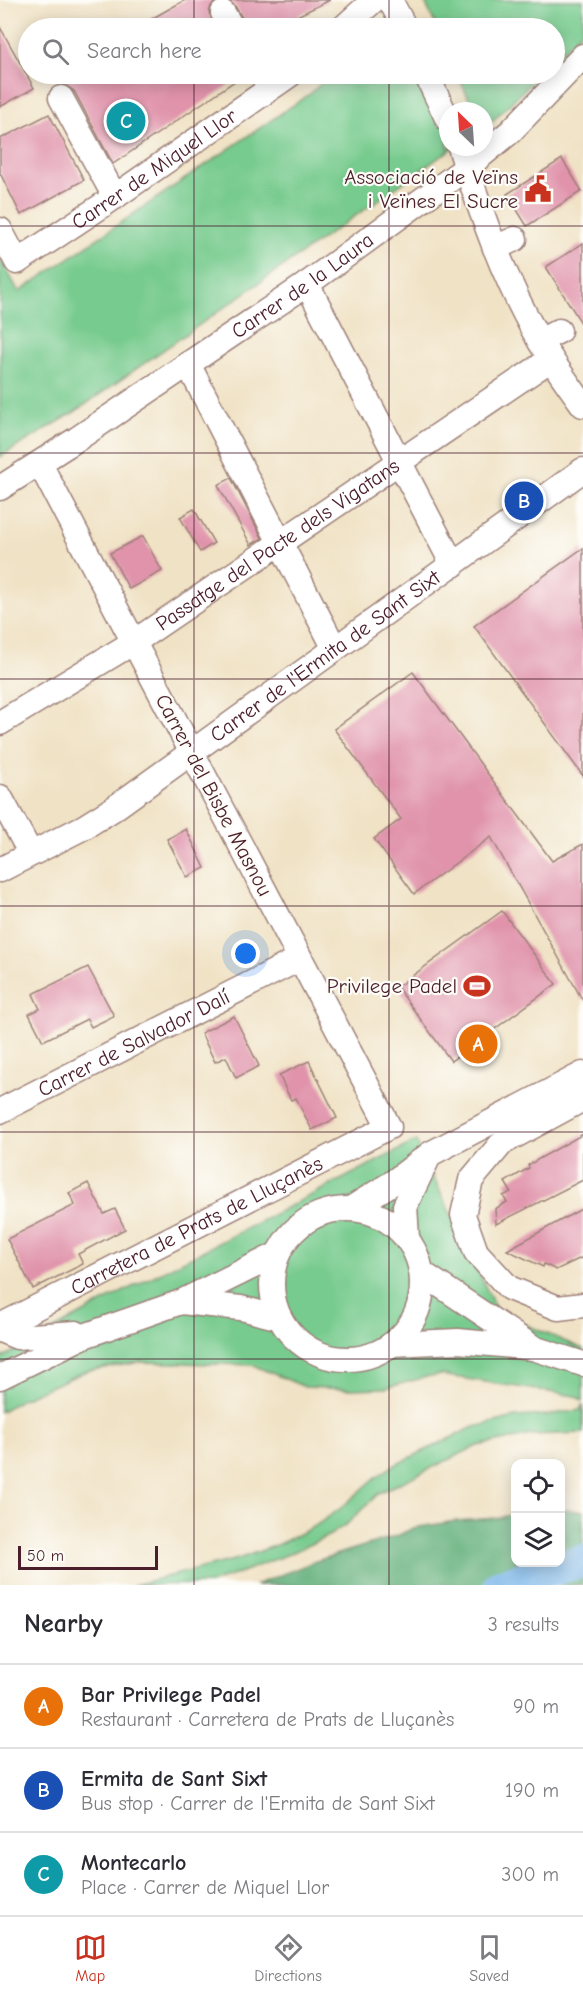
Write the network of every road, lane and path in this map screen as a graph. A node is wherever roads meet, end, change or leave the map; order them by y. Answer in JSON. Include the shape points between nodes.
{"nodes":[{"id":1,"x":374,"y":0,"type":"edge"},
{"id":2,"x":390,"y":0,"type":"edge"},
{"id":3,"x":354,"y":18,"type":"edge"},
{"id":4,"x":400,"y":18,"type":"edge"},
{"id":5,"x":583,"y":56,"type":"edge"},
{"id":6,"x":565,"y":75,"type":"edge"},
{"id":7,"x":259,"y":84,"type":"edge"},
{"id":8,"x":431,"y":84,"type":"edge"},
{"id":9,"x":556,"y":84,"type":"edge"},
{"id":10,"x":61,"y":98,"type":"dead end"},
{"id":11,"x":439,"y":102,"type":"edge"},
{"id":12,"x":70,"y":146,"type":"dead end"},
{"id":13,"x":463,"y":157,"type":"edge"},
{"id":14,"x":109,"y":201,"type":"junction"},
{"id":15,"x":0,"y":230,"type":"edge"},
{"id":16,"x":307,"y":284,"type":"junction"},
{"id":17,"x":550,"y":343,"type":"junction"},
{"id":18,"x":188,"y":364,"type":"junction"},
{"id":19,"x":583,"y":405,"type":"edge"},
{"id":20,"x":398,"y":461,"type":"junction"},
{"id":21,"x":40,"y":464,"type":"junction"},
{"id":22,"x":583,"y":470,"type":"edge"},
{"id":23,"x":0,"y":488,"type":"edge"},
{"id":24,"x":280,"y":543,"type":"junction"},
{"id":25,"x":453,"y":565,"type":"junction"},
{"id":26,"x":134,"y":642,"type":"junction"},
{"id":27,"x":335,"y":649,"type":"junction"},
{"id":28,"x":0,"y":723,"type":"edge"},
{"id":29,"x":192,"y":753,"type":"junction"},
{"id":30,"x":0,"y":797,"type":"edge"},
{"id":31,"x":31,"y":854,"type":"junction"},
{"id":32,"x":0,"y":870,"type":"edge"},
{"id":33,"x":299,"y":959,"type":"junction"},
{"id":34,"x":583,"y":1074,"type":"edge"},
{"id":35,"x":583,"y":1099,"type":"edge"},
{"id":36,"x":0,"y":1111,"type":"edge"},
{"id":37,"x":389,"y":1127,"type":"joint"},
{"id":38,"x":430,"y":1154,"type":"junction"},
{"id":39,"x":352,"y":1208,"type":"junction"},
{"id":40,"x":407,"y":1238,"type":"junction"},
{"id":41,"x":278,"y":1254,"type":"junction"},
{"id":42,"x":422,"y":1273,"type":"junction"},
{"id":43,"x":530,"y":1297,"type":"junction"},
{"id":44,"x":181,"y":1302,"type":"junction"},
{"id":45,"x":583,"y":1305,"type":"edge"},
{"id":46,"x":280,"y":1318,"type":"junction"},
{"id":47,"x":3,"y":1327,"type":"edge"},
{"id":48,"x":84,"y":1336,"type":"junction"},
{"id":49,"x":392,"y":1344,"type":"junction"},
{"id":50,"x":533,"y":1348,"type":"junction"},
{"id":51,"x":583,"y":1365,"type":"edge"},
{"id":52,"x":0,"y":1377,"type":"edge"}],
"edges":[{"from":1,"to":3,"type":"street"},
{"from":2,"to":4,"type":"street"},
{"from":5,"to":6,"type":"street","name":"Carrer de la Laura"},
{"from":7,"to":14,"type":"street","name":"Carrer de Miquel Llor"},
{"from":8,"to":11,"type":"street"},
{"from":9,"to":13,"type":"street","name":"Carrer de la Laura","via":[[510,132]]},
{"from":10,"to":14,"type":"street"},
{"from":12,"to":14,"type":"street"},
{"from":13,"to":16,"type":"street","name":"Carrer de la Laura"},
{"from":13,"to":17,"type":"street","via":[[505,244],[518,301]]},
{"from":14,"to":15,"type":"street","name":"Carrer de Miquel Llor","via":[[17,262]]},
{"from":16,"to":18,"type":"street","name":"Carrer de la Laura"},
{"from":16,"to":20,"type":"street"},
{"from":17,"to":19,"type":"street"},
{"from":17,"to":20,"type":"street","name":"Passatge del Pacte dels Vigatans"},
{"from":18,"to":21,"type":"street","name":"Carrer de la Laura"},
{"from":18,"to":24,"type":"street"},
{"from":20,"to":24,"type":"street","name":"Passatge del Pacte dels Vigatans"},
{"from":20,"to":25,"type":"street"},
{"from":21,"to":23,"type":"street","name":"Carrer de la Laura"},
{"from":21,"to":26,"type":"street","name":"Carrer del Bisbe Masnou"},
{"from":22,"to":25,"type":"street","name":"Carrer de l'Ermita de Sant Sixt"},
{"from":24,"to":26,"type":"street","name":"Passatge del Pacte dels Vigatans"},
{"from":24,"to":27,"type":"street"},
{"from":25,"to":27,"type":"street","name":"Carrer de l'Ermita de Sant Sixt"},
{"from":26,"to":28,"type":"street","name":"Passatge del Pacte dels Vigatans"},
{"from":26,"to":29,"type":"street","name":"Carrer del Bisbe Masnou"},
{"from":27,"to":29,"type":"street","name":"Carrer de l'Ermita de Sant Sixt"},
{"from":29,"to":31,"type":"street","name":"Carrer de l'Ermita de Sant Sixt","via":[[113,809]]},
{"from":29,"to":33,"type":"street","name":"Carrer del Bisbe Masnou"},
{"from":30,"to":31,"type":"street"},
{"from":31,"to":32,"type":"street","name":"Carrer de l'Ermita de Sant Sixt"},
{"from":33,"to":36,"type":"street","name":"Carrer de Salvador Dalí"},
{"from":33,"to":37,"type":"street","name":"Carrer del Bisbe Masnou"},
{"from":34,"to":38,"type":"street"},
{"from":35,"to":43,"type":"street","via":[[502,1143],[471,1180],[463,1215],[476,1252],[509,1288]]},
{"from":37,"to":47,"type":"street","name":"Carretera de Prats de Lluçanès"},
{"from":38,"to":39,"type":"street"},
{"from":38,"to":40,"type":"street","via":[[405,1206]]},
{"from":39,"to":40,"type":"street","via":[[385,1219]]},
{"from":39,"to":41,"type":"street","via":[[325,1212],[303,1222]]},
{"from":40,"to":42,"type":"street"},
{"from":41,"to":44,"type":"street"},
{"from":41,"to":46,"type":"street","via":[[272,1290]]},
{"from":42,"to":49,"type":"street","via":[[417,1312]]},
{"from":42,"to":50,"type":"street"},
{"from":43,"to":45,"type":"street","via":[[558,1308]]},
{"from":43,"to":50,"type":"street","via":[[498,1313]]},
{"from":44,"to":46,"type":"street","via":[[241,1308]]},
{"from":44,"to":48,"type":"street"},
{"from":46,"to":49,"type":"street","via":[[301,1343],[326,1356],[368,1356]]},
{"from":47,"to":48,"type":"street","via":[[17,1337],[80,1333]]},
{"from":48,"to":52,"type":"street"},
{"from":49,"to":50,"type":"street","via":[[458,1341]]},
{"from":50,"to":51,"type":"street"}]}
